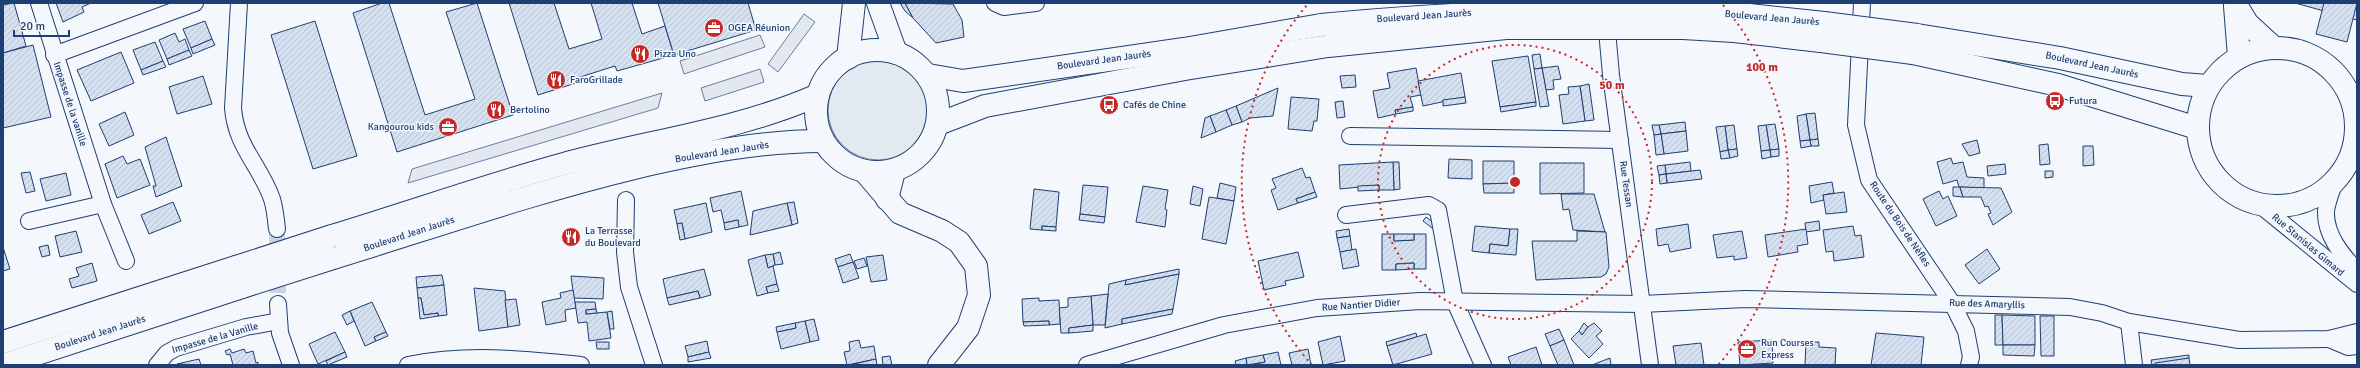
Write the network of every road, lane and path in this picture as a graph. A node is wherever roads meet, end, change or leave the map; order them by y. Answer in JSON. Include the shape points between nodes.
{"nodes":[{"id":1,"x":39,"y":3,"type":"edge"},
{"id":2,"x":195,"y":3,"type":"edge"},
{"id":3,"x":240,"y":3,"type":"edge"},
{"id":4,"x":878,"y":3,"type":"edge"},
{"id":5,"x":995,"y":3,"type":"edge"},
{"id":6,"x":1036,"y":3,"type":"edge"},
{"id":7,"x":1605,"y":3,"type":"edge"},
{"id":8,"x":1862,"y":3,"type":"edge"},
{"id":9,"x":2235,"y":3,"type":"edge"},
{"id":10,"x":853,"y":14,"type":"edge"},
{"id":11,"x":1737,"y":23,"type":"junction"},
{"id":12,"x":1915,"y":44,"type":"junction"},
{"id":13,"x":2274,"y":47,"type":"junction"},
{"id":14,"x":896,"y":53,"type":"junction"},
{"id":15,"x":54,"y":55,"type":"junction"},
{"id":16,"x":2239,"y":57,"type":"junction"},
{"id":17,"x":848,"y":58,"type":"junction"},
{"id":18,"x":928,"y":75,"type":"junction"},
{"id":19,"x":2208,"y":86,"type":"junction"},
{"id":20,"x":818,"y":96,"type":"junction"},
{"id":21,"x":2356,"y":113,"type":"edge"},
{"id":22,"x":938,"y":124,"type":"junction"},
{"id":23,"x":2197,"y":128,"type":"junction"},
{"id":24,"x":1350,"y":136,"type":"dead end"},
{"id":25,"x":1620,"y":140,"type":"junction"},
{"id":26,"x":823,"y":141,"type":"junction"},
{"id":27,"x":2354,"y":155,"type":"edge"},
{"id":28,"x":894,"y":171,"type":"junction"},
{"id":29,"x":865,"y":172,"type":"junction"},
{"id":30,"x":2335,"y":181,"type":"junction"},
{"id":31,"x":887,"y":199,"type":"junction"},
{"id":32,"x":626,"y":200,"type":"dead end"},
{"id":33,"x":103,"y":204,"type":"junction"},
{"id":34,"x":2260,"y":205,"type":"junction"},
{"id":35,"x":1346,"y":215,"type":"dead end"},
{"id":36,"x":29,"y":222,"type":"dead end"},
{"id":37,"x":277,"y":229,"type":"tunnel mouth"},
{"id":38,"x":126,"y":261,"type":"dead end"},
{"id":39,"x":2357,"y":271,"type":"edge"},
{"id":40,"x":239,"y":277,"type":"junction"},
{"id":41,"x":2357,"y":284,"type":"edge"},
{"id":42,"x":1455,"y":302,"type":"junction"},
{"id":43,"x":1952,"y":303,"type":"junction"},
{"id":44,"x":278,"y":304,"type":"tunnel mouth"},
{"id":45,"x":1642,"y":304,"type":"junction"},
{"id":46,"x":279,"y":321,"type":"junction"},
{"id":47,"x":2129,"y":322,"type":"junction"},
{"id":48,"x":2357,"y":332,"type":"edge"},
{"id":49,"x":2329,"y":339,"type":"junction"},
{"id":50,"x":3,"y":342,"type":"edge"},
{"id":51,"x":2357,"y":346,"type":"edge"},
{"id":52,"x":3,"y":365,"type":"edge"},
{"id":53,"x":157,"y":365,"type":"edge"},
{"id":54,"x":291,"y":365,"type":"edge"},
{"id":55,"x":408,"y":365,"type":"edge"},
{"id":56,"x":581,"y":365,"type":"edge"},
{"id":57,"x":654,"y":365,"type":"edge"},
{"id":58,"x":939,"y":365,"type":"edge"},
{"id":59,"x":1087,"y":365,"type":"edge"},
{"id":60,"x":1483,"y":365,"type":"edge"},
{"id":61,"x":1650,"y":365,"type":"edge"},
{"id":62,"x":1969,"y":365,"type":"edge"},
{"id":63,"x":2134,"y":365,"type":"edge"}],
"edges":[{"from":1,"to":15,"type":"street","name":"Impasse de la vanille"},
{"from":2,"to":15,"type":"street"},
{"from":3,"to":37,"type":"street","via":[[234,123],[239,138],[271,197]]},
{"from":4,"to":14,"type":"main road"},
{"from":5,"to":6,"type":"street","via":[[1004,7]]},
{"from":7,"to":25,"type":"street","name":"Rue Tessan"},
{"from":8,"to":43,"type":"street","name":"Route du Bois de Nèfles","via":[[1856,125],[1870,180]]},
{"from":9,"to":13,"type":"main road","via":[[2248,23]]},
{"from":9,"to":16,"type":"main road"},
{"from":10,"to":17,"type":"main road"},
{"from":11,"to":12,"type":"main road","name":"Boulevard Jean Jaurès","bridge":true},
{"from":11,"to":18,"type":"main road","name":"Boulevard Jean Jaurès","bridge":true,"via":[[1687,11],[1522,10],[1430,15],[1320,25],[1184,49],[963,81]]},
{"from":11,"to":22,"type":"main road","name":"Boulevard Jean Jaurès","bridge":true,"via":[[1682,28],[1506,28],[1328,46],[985,106]]},
{"from":12,"to":19,"type":"main road","name":"Boulevard Jean Jaurès","via":[[2060,58],[2182,84]]},
{"from":12,"to":23,"type":"main road","name":"Boulevard Jean Jaurès"},
{"from":13,"to":16,"type":"main road","via":[[2255,50]]},
{"from":13,"to":21,"type":"main road","via":[[2308,54],[2330,68],[2346,88]]},
{"from":14,"to":17,"type":"main road","via":[[880,50],[863,51]]},
{"from":14,"to":18,"type":"main road","via":[[914,61]]},
{"from":15,"to":33,"type":"street","name":"Impasse de la vanille"},
{"from":16,"to":19,"type":"main road"},
{"from":17,"to":20,"type":"main road","via":[[824,80]]},
{"from":18,"to":22,"type":"main road","via":[[937,96]]},
{"from":19,"to":23,"type":"main road","via":[[2200,106]]},
{"from":20,"to":26,"type":"main road","via":[[816,119]]},
{"from":20,"to":40,"type":"main road","name":"Boulevard Jean Jaurès","bridge":true,"via":[[756,118],[561,164],[332,236]]},
{"from":21,"to":27,"type":"main road"},
{"from":22,"to":28,"type":"main road","via":[[932,140],[922,154]]},
{"from":23,"to":34,"type":"main road","via":[[2202,154],[2215,177],[2235,195]]},
{"from":24,"to":25,"type":"street"},
{"from":25,"to":45,"type":"street","name":"Rue Tessan"},
{"from":26,"to":29,"type":"main road","via":[[838,159]]},
{"from":26,"to":40,"type":"main road","name":"Boulevard Jean Jaurès","bridge":true,"via":[[754,145],[679,158],[576,182],[333,258]]},
{"from":27,"to":30,"type":"main road"},
{"from":28,"to":29,"type":"main road"},
{"from":28,"to":31,"type":"main road"},
{"from":29,"to":31,"type":"main road"},
{"from":30,"to":34,"type":"main road","via":[[2313,198],[2287,206]]},
{"from":30,"to":39,"type":"street","name":"Rue Stanislas Gimard","via":[[2326,212],[2340,252]]},
{"from":31,"to":58,"type":"main road","via":[[900,213],[942,231],[959,242],[976,266],[980,295],[968,328]]},
{"from":32,"to":57,"type":"street","via":[[625,252],[629,287]]},
{"from":33,"to":36,"type":"street"},
{"from":33,"to":38,"type":"street","name":"Impasse de la vanille"},
{"from":34,"to":41,"type":"street","name":"Rue Stanislas Gimard"},
{"from":35,"to":42,"type":"street","via":[[1429,205],[1438,210]]},
{"from":40,"to":50,"type":"main road","name":"Boulevard Jean Jaurès"},
{"from":40,"to":52,"type":"main road","name":"Boulevard Jean Jaurès"},
{"from":42,"to":45,"type":"street","name":"Rue Nantier Didier"},
{"from":42,"to":59,"type":"street","name":"Rue Nantier Didier","via":[[1420,301],[1317,308],[1224,325]]},
{"from":42,"to":60,"type":"street"},
{"from":43,"to":45,"type":"street","name":"Rue des Amaryllis","via":[[1745,299]]},
{"from":43,"to":47,"type":"street","name":"Rue des Amaryllis","via":[[2070,307],[2102,313]]},
{"from":43,"to":62,"type":"street","name":"Route du Bois de Nèfles","via":[[1966,331],[1972,357]]},
{"from":44,"to":46,"type":"street"},
{"from":45,"to":61,"type":"street","name":"Rue Tessan"},
{"from":46,"to":53,"type":"street","name":"Impasse de la Vanille","via":[[246,327],[176,348],[167,353]]},
{"from":46,"to":54,"type":"street","via":[[280,333]]},
{"from":47,"to":49,"type":"street","name":"Rue des Amaryllis","via":[[2240,340]]},
{"from":47,"to":63,"type":"street"},
{"from":48,"to":49,"type":"street","name":"Rue des Amaryllis"},
{"from":49,"to":51,"type":"street","name":"Rue des Amaryllis","via":[[2348,347]]},
{"from":55,"to":56,"type":"street","via":[[444,358],[498,357]]}]}
